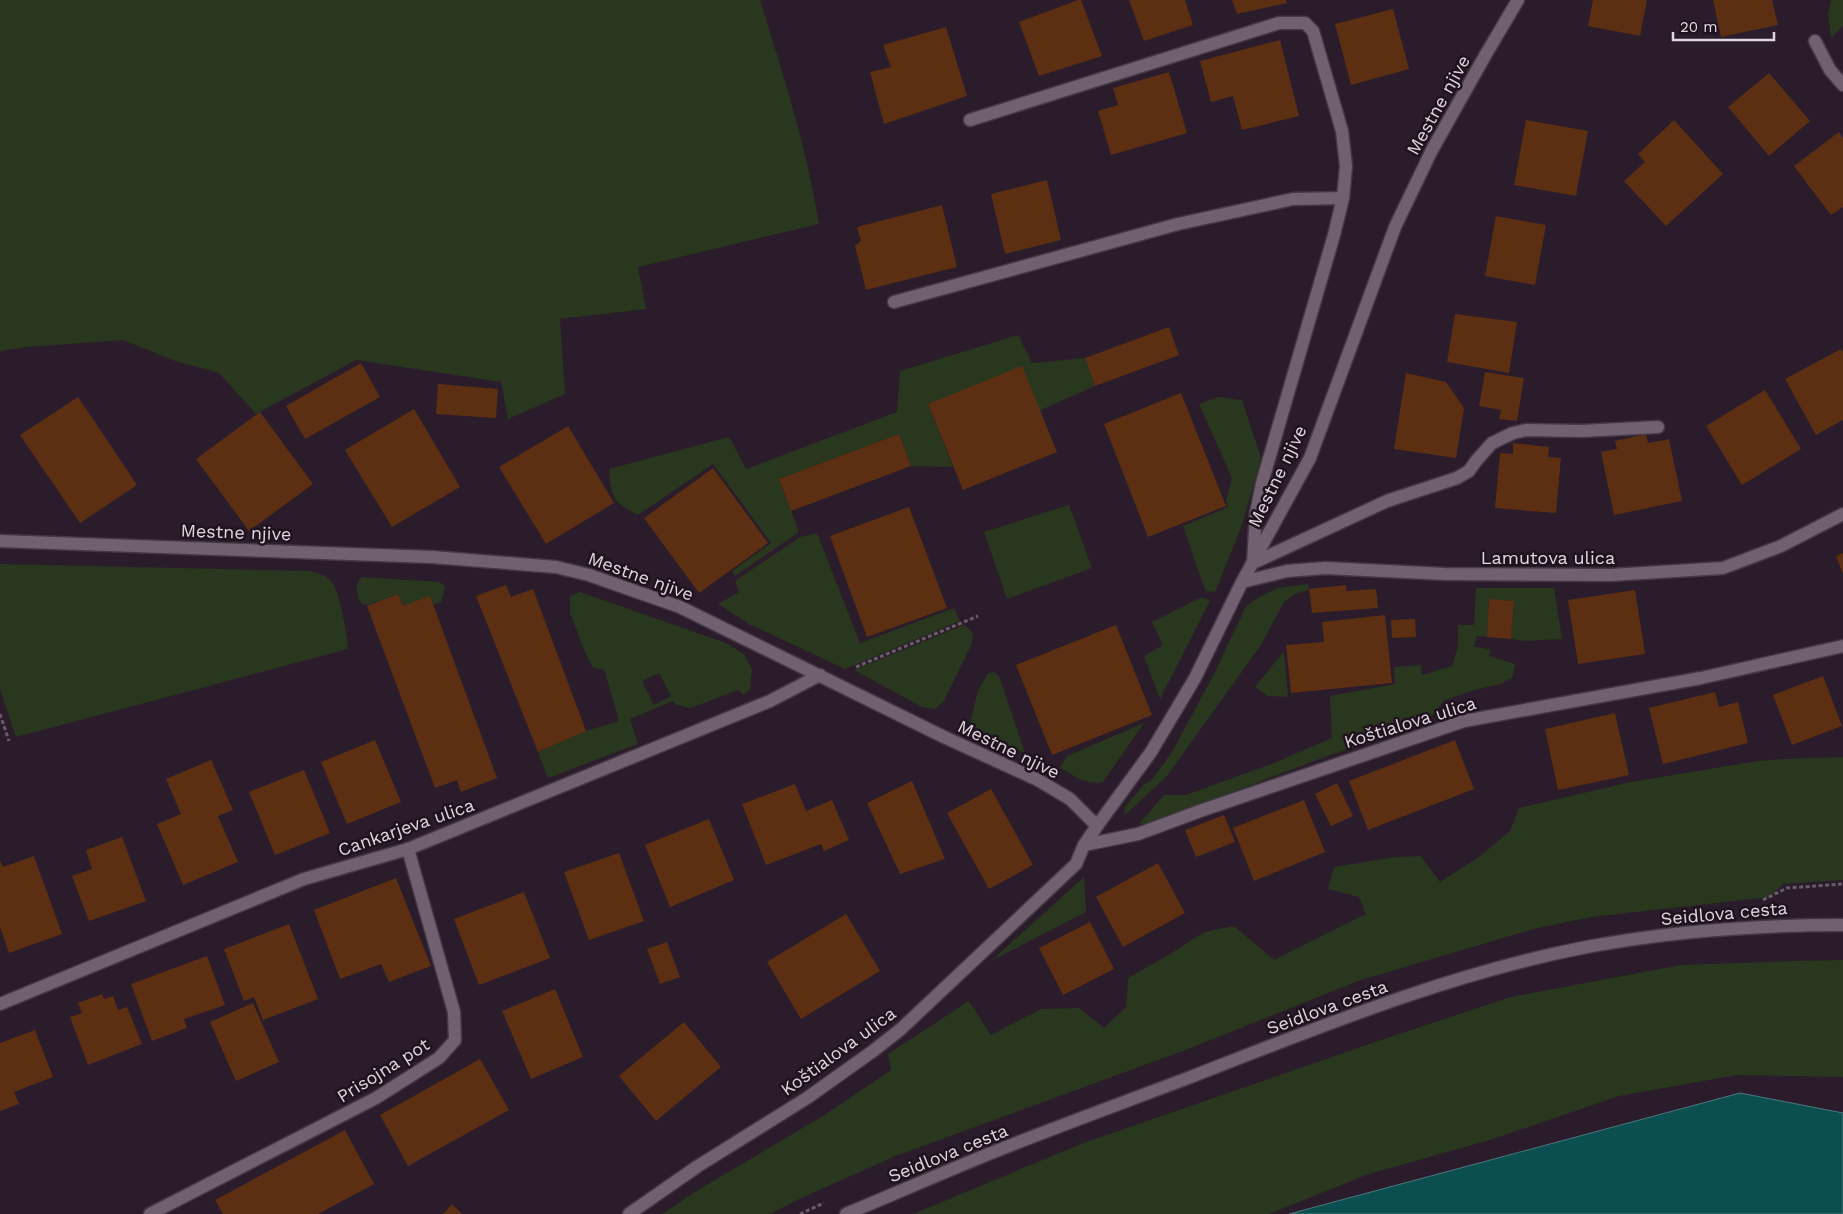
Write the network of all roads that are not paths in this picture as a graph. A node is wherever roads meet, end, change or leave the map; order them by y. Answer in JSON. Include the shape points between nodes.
{"nodes":[{"id":1,"x":1518,"y":0,"type":"edge"},
{"id":2,"x":1815,"y":41,"type":"dead end"},
{"id":3,"x":1843,"y":86,"type":"edge"},
{"id":4,"x":970,"y":120,"type":"dead end"},
{"id":5,"x":1343,"y":198,"type":"junction"},
{"id":6,"x":894,"y":302,"type":"dead end"},
{"id":7,"x":1658,"y":427,"type":"dead end"},
{"id":8,"x":1843,"y":514,"type":"edge"},
{"id":9,"x":0,"y":541,"type":"edge"},
{"id":10,"x":1253,"y":563,"type":"junction"},
{"id":11,"x":1242,"y":582,"type":"junction"},
{"id":12,"x":1843,"y":646,"type":"edge"},
{"id":13,"x":820,"y":675,"type":"junction"},
{"id":14,"x":1098,"y":826,"type":"junction"},
{"id":15,"x":1084,"y":845,"type":"junction"},
{"id":16,"x":408,"y":848,"type":"junction"},
{"id":17,"x":1843,"y":925,"type":"edge"},
{"id":18,"x":0,"y":1004,"type":"edge"},
{"id":19,"x":150,"y":1214,"type":"edge"},
{"id":20,"x":628,"y":1214,"type":"edge"},
{"id":21,"x":846,"y":1214,"type":"edge"}],
"edges":[{"from":1,"to":10,"type":"street","name":"Mestne njive","via":[[1432,150],[1395,227],[1310,458]]},
{"from":2,"to":3,"type":"street","via":[[1830,70]]},
{"from":4,"to":5,"type":"street","via":[[1279,23],[1305,23],[1317,41],[1342,131],[1346,166]]},
{"from":5,"to":6,"type":"street","via":[[1293,199],[1178,224]]},
{"from":5,"to":10,"type":"street","via":[[1262,483],[1256,513]]},
{"from":7,"to":10,"type":"street","via":[[1513,433],[1492,443],[1469,471],[1457,478],[1387,500]]},
{"from":8,"to":11,"type":"street","name":"Lamutova ulica","via":[[1781,546],[1723,568],[1591,575],[1445,574],[1325,568],[1287,570]]},
{"from":9,"to":13,"type":"street","name":"Mestne njive","via":[[432,557],[556,567],[589,575],[680,607]]},
{"from":10,"to":11,"type":"street","name":"Mestne njive"},
{"from":11,"to":14,"type":"street","name":"Mestne njive","via":[[1195,678],[1151,752]]},
{"from":12,"to":15,"type":"street","name":"Koštialova ulica","via":[[1701,678],[1464,721],[1138,834]]},
{"from":13,"to":14,"type":"street","name":"Mestne njive","via":[[1038,780],[1070,800]]},
{"from":13,"to":16,"type":"street","name":"Cankarjeva ulica","via":[[770,701]]},
{"from":14,"to":15,"type":"street","name":"Koštialova ulica"},
{"from":15,"to":20,"type":"street","name":"Koštialova ulica","via":[[1076,864],[901,1029],[807,1098]]},
{"from":16,"to":18,"type":"street","name":"Cankarjeva ulica","via":[[304,879]]},
{"from":16,"to":19,"type":"street","name":"Prisojna pot","via":[[454,1012],[455,1040],[438,1058],[376,1098]]},
{"from":17,"to":21,"type":"street","name":"Seidlova cesta","via":[[1791,925],[1591,946],[1437,986],[1298,1035],[991,1153]]}]}
